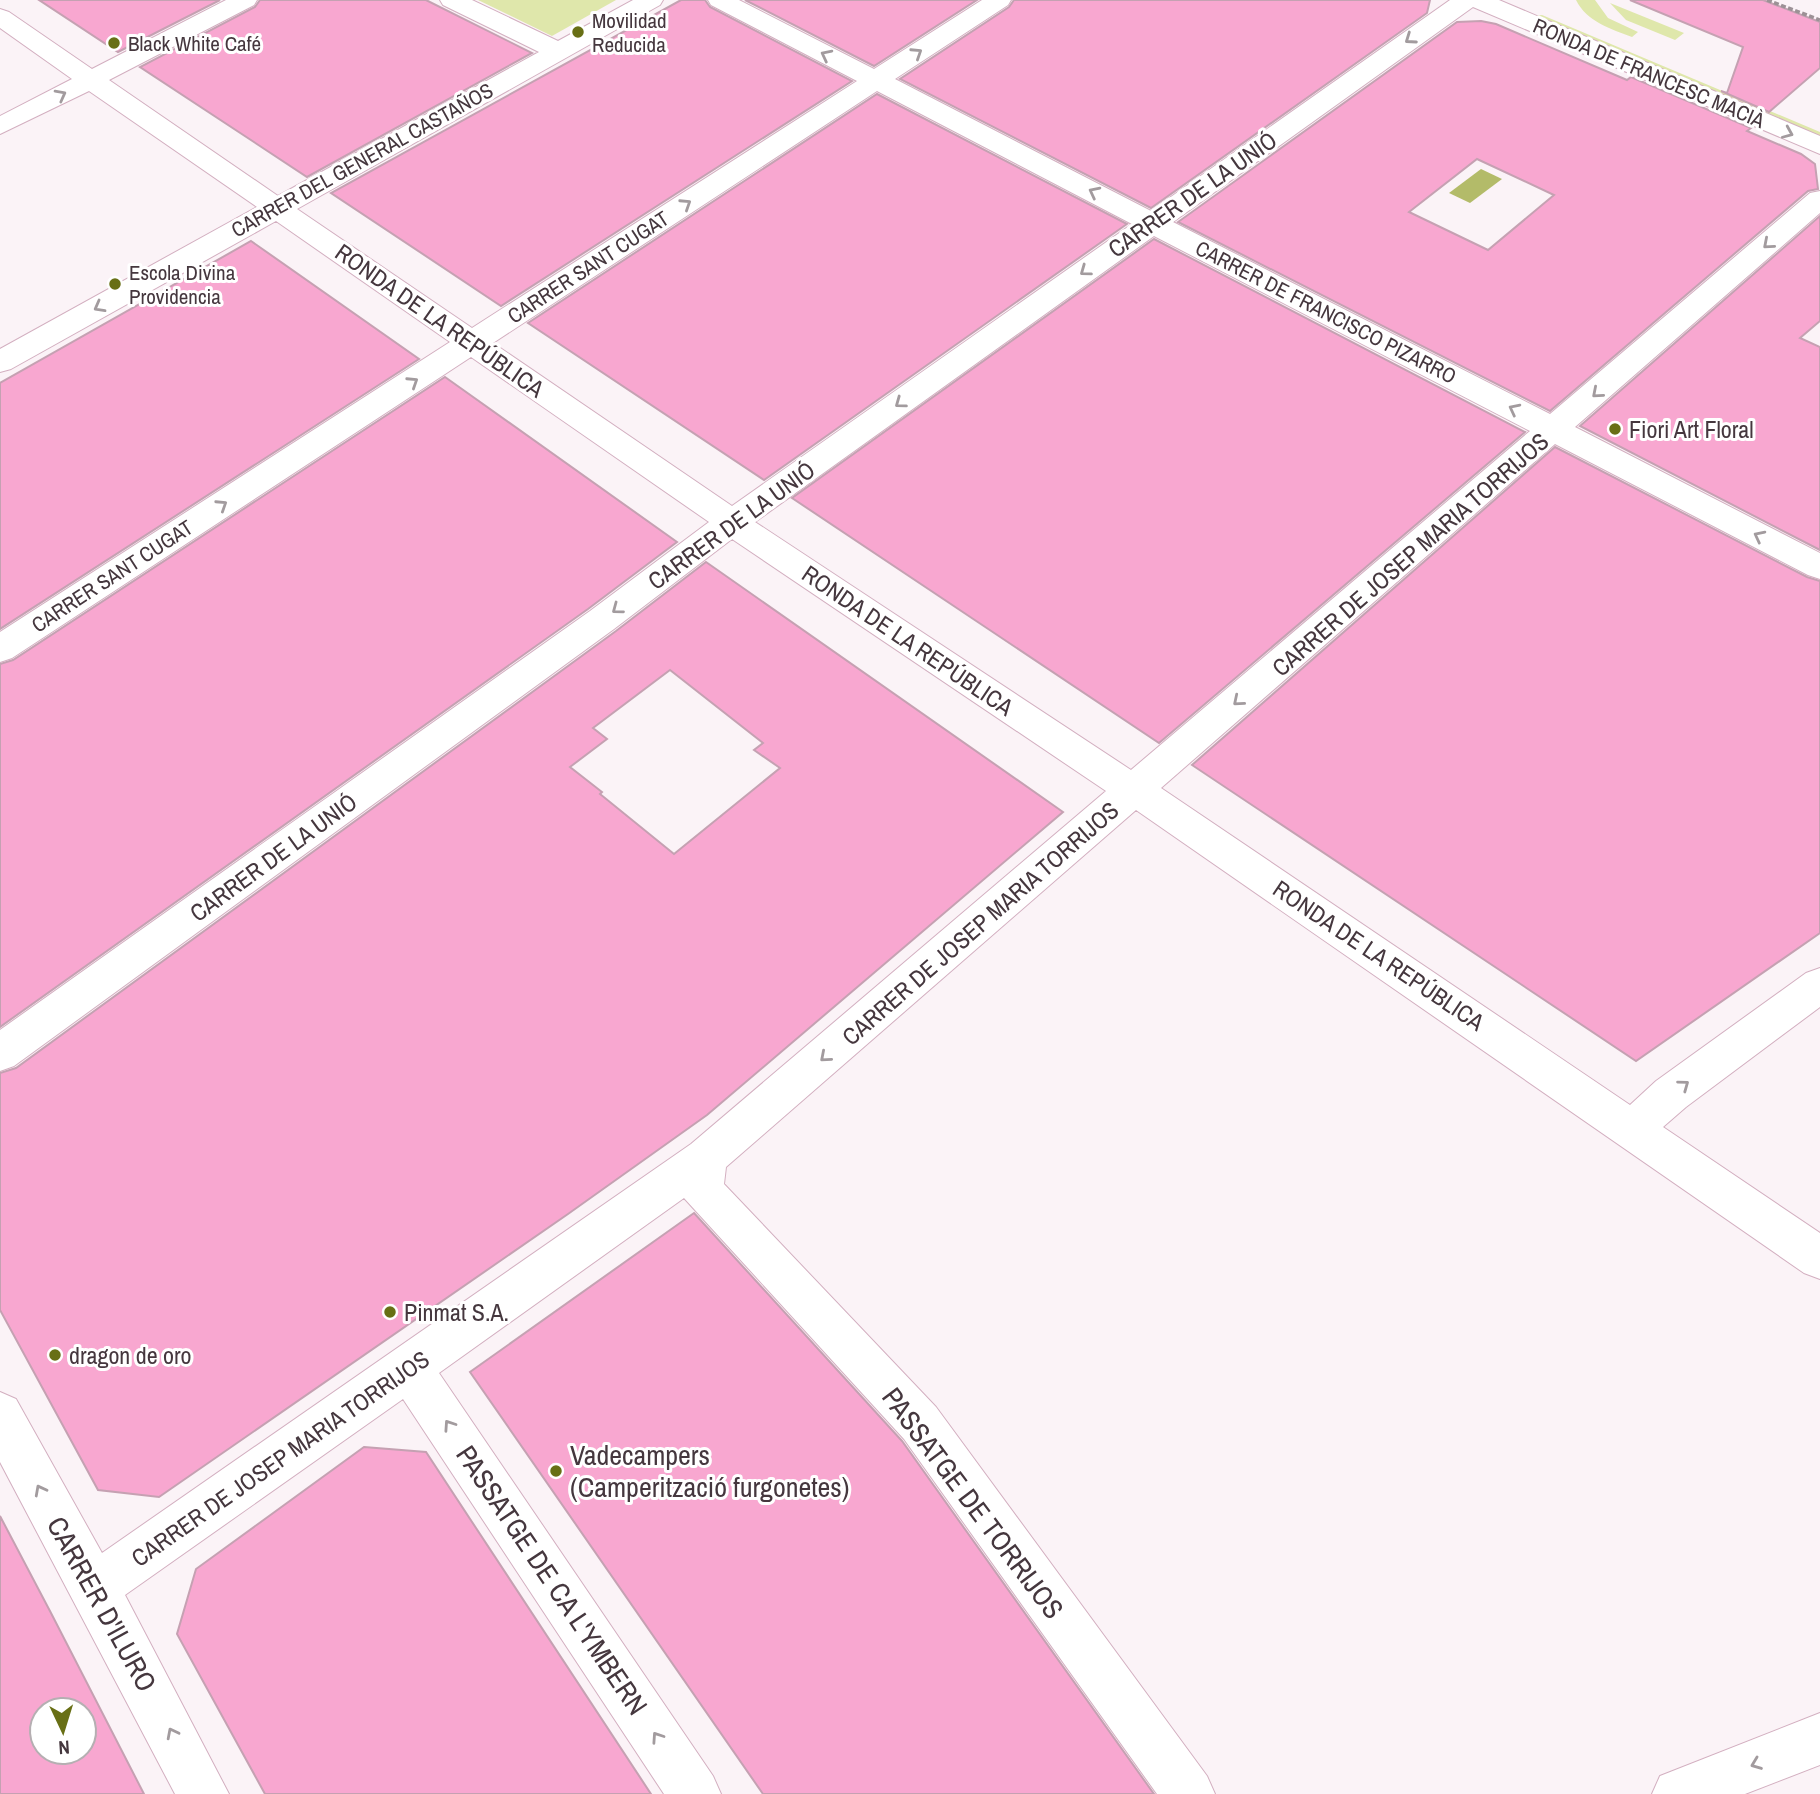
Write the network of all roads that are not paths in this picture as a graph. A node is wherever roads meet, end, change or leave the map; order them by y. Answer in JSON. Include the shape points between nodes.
{"nodes":[{"id":1,"x":245,"y":0,"type":"edge"},
{"id":2,"x":452,"y":0,"type":"edge"},
{"id":3,"x":651,"y":0,"type":"edge"},
{"id":4,"x":720,"y":0,"type":"edge"},
{"id":5,"x":999,"y":0,"type":"edge"},
{"id":6,"x":1466,"y":0,"type":"edge"},
{"id":7,"x":1478,"y":0,"type":"edge"},
{"id":8,"x":1524,"y":4,"type":"edge"},
{"id":9,"x":0,"y":17,"type":"edge"},
{"id":10,"x":557,"y":51,"type":"junction"},
{"id":11,"x":91,"y":79,"type":"junction"},
{"id":12,"x":876,"y":81,"type":"junction"},
{"id":13,"x":1820,"y":122,"type":"edge"},
{"id":14,"x":0,"y":126,"type":"edge"},
{"id":15,"x":1820,"y":146,"type":"edge"},
{"id":16,"x":1820,"y":199,"type":"edge"},
{"id":17,"x":279,"y":207,"type":"junction"},
{"id":18,"x":1152,"y":222,"type":"junction"},
{"id":19,"x":471,"y":342,"type":"junction"},
{"id":20,"x":0,"y":362,"type":"edge"},
{"id":21,"x":1555,"y":429,"type":"junction"},
{"id":22,"x":733,"y":523,"type":"junction"},
{"id":23,"x":1820,"y":567,"type":"edge"},
{"id":24,"x":0,"y":649,"type":"edge"},
{"id":25,"x":1134,"y":790,"type":"junction"},
{"id":26,"x":1820,"y":985,"type":"edge"},
{"id":27,"x":0,"y":1053,"type":"edge"},
{"id":28,"x":1635,"y":1131,"type":"junction"},
{"id":29,"x":706,"y":1158,"type":"junction"},
{"id":30,"x":1820,"y":1258,"type":"edge"},
{"id":31,"x":409,"y":1368,"type":"junction"},
{"id":32,"x":0,"y":1415,"type":"edge"},
{"id":33,"x":93,"y":1587,"type":"junction"},
{"id":34,"x":1820,"y":1740,"type":"edge"},
{"id":35,"x":203,"y":1794,"type":"edge"},
{"id":36,"x":695,"y":1794,"type":"edge"},
{"id":37,"x":1189,"y":1794,"type":"edge"},
{"id":38,"x":1678,"y":1794,"type":"edge"}],
"edges":[{"from":1,"to":11,"type":"street"},
{"from":2,"to":10,"type":"street"},
{"from":3,"to":10,"type":"street","name":"CARRER DEL GENERAL CASTAÑOS"},
{"from":12,"to":4,"type":"street","name":"CARRER DE FRANCISCO PIZARRO","one_way":true},
{"from":12,"to":5,"type":"street","name":"CARRER SANT CUGAT","one_way":true},
{"from":6,"to":18,"type":"street","name":"CARRER DE LA UNIÓ","one_way":true},
{"from":7,"to":8,"type":"street","name":"RONDA DE FRANCESC MACIÀ"},
{"from":8,"to":13,"type":"street","name":"RONDA DE FRANCESC MACIÀ"},
{"from":8,"to":15,"type":"street","name":"RONDA DE FRANCESC MACIÀ","one_way":true},
{"from":9,"to":11,"type":"street","name":"RONDA DE LA REPÚBLICA"},
{"from":10,"to":17,"type":"street","name":"CARRER DEL GENERAL CASTAÑOS"},
{"from":14,"to":11,"type":"street","one_way":true},
{"from":11,"to":17,"type":"street","name":"RONDA DE LA REPÚBLICA"},
{"from":18,"to":12,"type":"street","name":"CARRER DE FRANCISCO PIZARRO","one_way":true},
{"from":19,"to":12,"type":"street","name":"CARRER SANT CUGAT","one_way":true},
{"from":16,"to":21,"type":"street","name":"CARRER DE JOSEP MARIA TORRIJOS","one_way":true},
{"from":17,"to":19,"type":"street","name":"RONDA DE LA REPÚBLICA"},
{"from":17,"to":20,"type":"street","name":"CARRER DEL GENERAL CASTAÑOS","one_way":true},
{"from":21,"to":18,"type":"street","name":"CARRER DE FRANCISCO PIZARRO","one_way":true},
{"from":18,"to":22,"type":"street","name":"CARRER DE LA UNIÓ","one_way":true},
{"from":19,"to":22,"type":"street","name":"RONDA DE LA REPÚBLICA"},
{"from":24,"to":19,"type":"street","name":"CARRER SANT CUGAT","one_way":true},
{"from":23,"to":21,"type":"street","name":"CARRER DE FRANCISCO PIZARRO","one_way":true},
{"from":21,"to":25,"type":"street","name":"CARRER DE JOSEP MARIA TORRIJOS","one_way":true},
{"from":22,"to":25,"type":"street","name":"RONDA DE LA REPÚBLICA"},
{"from":22,"to":27,"type":"street","name":"CARRER DE LA UNIÓ","one_way":true},
{"from":25,"to":28,"type":"street","name":"RONDA DE LA REPÚBLICA"},
{"from":25,"to":29,"type":"street","name":"CARRER DE JOSEP MARIA TORRIJOS","one_way":true},
{"from":28,"to":26,"type":"street","one_way":true,"via":[[1671,1094]]},
{"from":28,"to":30,"type":"street","name":"RONDA DE LA REPÚBLICA"},
{"from":29,"to":31,"type":"street","name":"CARRER DE JOSEP MARIA TORRIJOS"},
{"from":29,"to":37,"type":"street","name":"PASSATGE DE TORRIJOS","via":[[702,1190],[920,1423]]},
{"from":31,"to":33,"type":"street","name":"CARRER DE JOSEP MARIA TORRIJOS"},
{"from":36,"to":31,"type":"street","name":"PASSATGE DE CA L'YMBERN","one_way":true},
{"from":33,"to":32,"type":"street","name":"CARRER D'ILURO","one_way":true},
{"from":35,"to":33,"type":"street","name":"CARRER D'ILURO","one_way":true},
{"from":34,"to":38,"type":"street","one_way":true}]}
